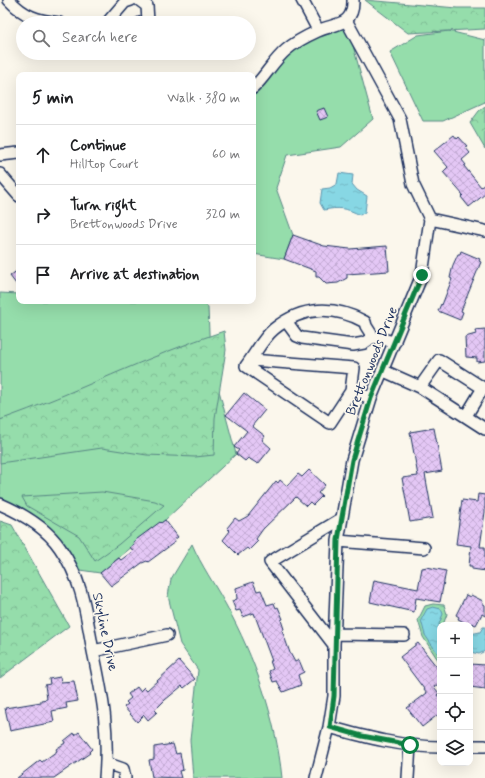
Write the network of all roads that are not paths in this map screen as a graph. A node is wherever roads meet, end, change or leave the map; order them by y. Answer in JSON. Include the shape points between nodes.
{"nodes":[{"id":1,"x":9,"y":0,"type":"edge"},
{"id":2,"x":131,"y":0,"type":"edge"},
{"id":3,"x":139,"y":0,"type":"edge"},
{"id":4,"x":302,"y":0,"type":"edge"},
{"id":5,"x":353,"y":0,"type":"edge"},
{"id":6,"x":30,"y":16,"type":"edge"},
{"id":7,"x":113,"y":16,"type":"edge"},
{"id":8,"x":148,"y":16,"type":"edge"},
{"id":9,"x":346,"y":20,"type":"junction"},
{"id":10,"x":318,"y":30,"type":"junction"},
{"id":11,"x":256,"y":85,"type":"edge"},
{"id":12,"x":16,"y":153,"type":"edge"},
{"id":13,"x":0,"y":155,"type":"edge"},
{"id":14,"x":0,"y":174,"type":"edge"},
{"id":15,"x":16,"y":193,"type":"edge"},
{"id":16,"x":430,"y":219,"type":"junction"},
{"id":17,"x":485,"y":231,"type":"edge"},
{"id":18,"x":286,"y":321,"type":"junction"},
{"id":19,"x":373,"y":337,"type":"junction"},
{"id":20,"x":395,"y":342,"type":"junction"},
{"id":21,"x":250,"y":360,"type":"junction"},
{"id":22,"x":384,"y":370,"type":"junction"},
{"id":23,"x":420,"y":387,"type":"junction"},
{"id":24,"x":351,"y":391,"type":"junction"},
{"id":25,"x":371,"y":398,"type":"junction"},
{"id":26,"x":466,"y":416,"type":"junction"},
{"id":27,"x":485,"y":429,"type":"edge"},
{"id":28,"x":0,"y":504,"type":"edge"},
{"id":29,"x":341,"y":519,"type":"junction"},
{"id":30,"x":338,"y":540,"type":"junction"},
{"id":31,"x":424,"y":548,"type":"dead end"},
{"id":32,"x":334,"y":634,"type":"junction"},
{"id":33,"x":167,"y":635,"type":"dead end"},
{"id":34,"x":404,"y":635,"type":"dead end"},
{"id":35,"x":334,"y":645,"type":"junction"},
{"id":36,"x":93,"y":651,"type":"junction"},
{"id":37,"x":330,"y":727,"type":"junction"},
{"id":38,"x":410,"y":745,"type":"junction"},
{"id":39,"x":437,"y":746,"type":"edge"},
{"id":40,"x":473,"y":746,"type":"edge"},
{"id":41,"x":485,"y":746,"type":"edge"},
{"id":42,"x":106,"y":763,"type":"junction"},
{"id":43,"x":104,"y":778,"type":"edge"},
{"id":44,"x":125,"y":778,"type":"edge"},
{"id":45,"x":316,"y":778,"type":"edge"},
{"id":46,"x":408,"y":778,"type":"edge"}],
"edges":[{"from":1,"to":6,"type":"street","via":[[17,9]]},
{"from":2,"to":7,"type":"street","via":[[125,2]]},
{"from":3,"to":8,"type":"street","via":[[147,6]]},
{"from":4,"to":10,"type":"street"},
{"from":5,"to":9,"type":"street","via":[[354,9]]},
{"from":9,"to":10,"type":"street","via":[[336,26]]},
{"from":9,"to":16,"type":"street","via":[[400,118],[413,184]]},
{"from":10,"to":11,"type":"street","via":[[285,51]]},
{"from":12,"to":13,"type":"street"},
{"from":14,"to":15,"type":"street"},
{"from":16,"to":17,"type":"street"},
{"from":16,"to":20,"type":"street","name":"Brettonwoods Drive","via":[[422,275]]},
{"from":18,"to":19,"type":"street","via":[[296,336],[302,338],[353,346]]},
{"from":18,"to":19,"type":"street","via":[[302,313],[316,310],[344,312],[365,322]]},
{"from":18,"to":21,"type":"street","via":[[273,330]]},
{"from":19,"to":20,"type":"street"},
{"from":20,"to":22,"type":"street","name":"Brettonwoods Drive"},
{"from":21,"to":24,"type":"street","via":[[354,368]]},
{"from":21,"to":24,"type":"street","via":[[246,366],[330,423]]},
{"from":22,"to":23,"type":"street"},
{"from":22,"to":25,"type":"street","name":"Brettonwoods Drive"},
{"from":23,"to":26,"type":"street"},
{"from":23,"to":26,"type":"street","via":[[439,360],[483,388]]},
{"from":24,"to":25,"type":"street"},
{"from":25,"to":29,"type":"street","name":"Brettonwoods Drive","via":[[352,460]]},
{"from":26,"to":27,"type":"street"},
{"from":28,"to":36,"type":"street","name":"Skyline Drive","via":[[17,511],[41,527],[60,547],[71,566],[84,600]]},
{"from":29,"to":30,"type":"street","name":"Brettonwoods Drive"},
{"from":29,"to":35,"type":"street","via":[[270,562]]},
{"from":30,"to":31,"type":"street"},
{"from":30,"to":32,"type":"street","name":"Brettonwoods Drive"},
{"from":32,"to":34,"type":"street"},
{"from":32,"to":35,"type":"street","name":"Brettonwoods Drive"},
{"from":33,"to":36,"type":"street"},
{"from":35,"to":37,"type":"street","name":"Brettonwoods Drive","via":[[334,696]]},
{"from":36,"to":42,"type":"street","name":"Skyline Drive","via":[[104,702]]},
{"from":37,"to":38,"type":"street"},
{"from":37,"to":45,"type":"street","name":"Brettonwoods Drive"},
{"from":38,"to":39,"type":"street"},
{"from":38,"to":46,"type":"street"},
{"from":40,"to":41,"type":"street"},
{"from":42,"to":43,"type":"street","name":"Skyline Drive"},
{"from":42,"to":44,"type":"street","via":[[122,769]]}]}
